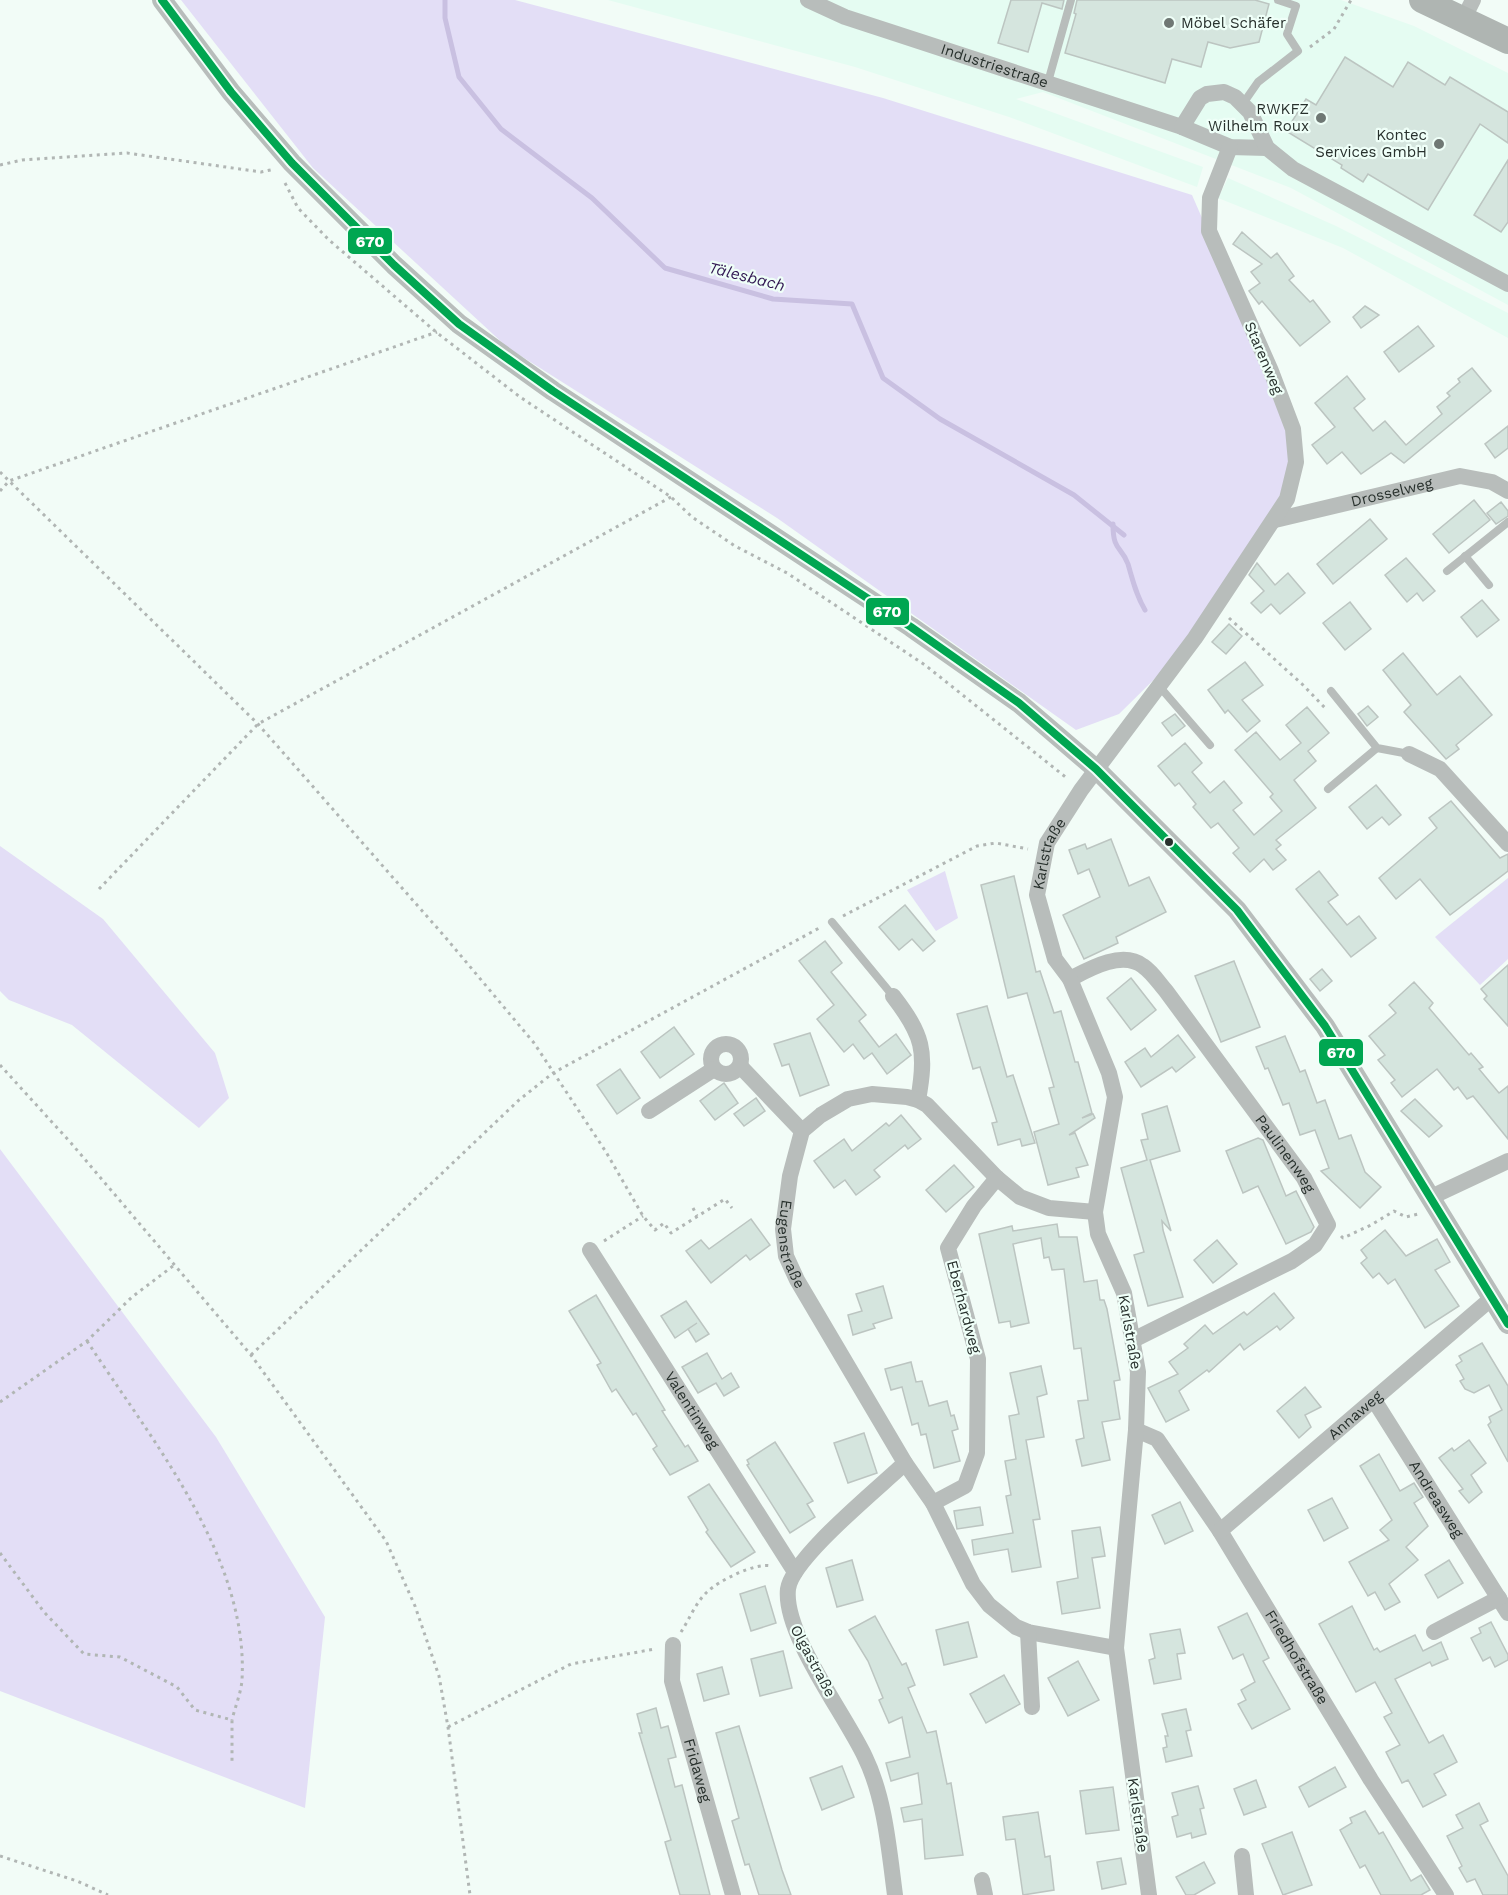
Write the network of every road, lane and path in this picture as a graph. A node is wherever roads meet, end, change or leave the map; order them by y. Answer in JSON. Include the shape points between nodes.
{"nodes":[{"id":1,"x":162,"y":0,"type":"edge"},
{"id":2,"x":808,"y":0,"type":"edge"},
{"id":3,"x":1071,"y":0,"type":"edge"},
{"id":4,"x":1278,"y":0,"type":"edge"},
{"id":5,"x":1351,"y":0,"type":"edge"},
{"id":6,"x":1422,"y":0,"type":"edge"},
{"id":7,"x":1469,"y":9,"type":"edge"},
{"id":8,"x":1508,"y":41,"type":"edge"},
{"id":9,"x":1298,"y":51,"type":"junction"},
{"id":10,"x":1048,"y":82,"type":"junction"},
{"id":11,"x":1242,"y":105,"type":"junction"},
{"id":12,"x":1182,"y":127,"type":"junction"},
{"id":13,"x":1230,"y":147,"type":"junction"},
{"id":14,"x":1267,"y":148,"type":"junction"},
{"id":15,"x":0,"y":165,"type":"edge"},
{"id":16,"x":284,"y":166,"type":"junction"},
{"id":17,"x":1508,"y":284,"type":"edge"},
{"id":18,"x":459,"y":324,"type":"junction"},
{"id":19,"x":0,"y":472,"type":"edge"},
{"id":20,"x":9,"y":481,"type":"junction"},
{"id":21,"x":0,"y":491,"type":"edge"},
{"id":22,"x":1508,"y":491,"type":"edge"},
{"id":23,"x":671,"y":497,"type":"dead end"},
{"id":24,"x":1275,"y":520,"type":"junction"},
{"id":25,"x":1508,"y":522,"type":"edge"},
{"id":26,"x":1465,"y":556,"type":"junction"},
{"id":27,"x":1447,"y":571,"type":"dead end"},
{"id":28,"x":1489,"y":585,"type":"dead end"},
{"id":29,"x":1216,"y":607,"type":"junction"},
{"id":30,"x":1159,"y":686,"type":"junction"},
{"id":31,"x":1331,"y":691,"type":"dead end"},
{"id":32,"x":1334,"y":717,"type":"dead end"},
{"id":33,"x":258,"y":724,"type":"junction"},
{"id":34,"x":1210,"y":745,"type":"dead end"},
{"id":35,"x":1377,"y":748,"type":"junction"},
{"id":36,"x":1409,"y":754,"type":"joint"},
{"id":37,"x":1096,"y":769,"type":"junction"},
{"id":38,"x":1328,"y":789,"type":"dead end"},
{"id":39,"x":1508,"y":844,"type":"edge"},
{"id":40,"x":1045,"y":852,"type":"junction"},
{"id":41,"x":99,"y":889,"type":"dead end"},
{"id":42,"x":832,"y":922,"type":"junction"},
{"id":43,"x":1070,"y":979,"type":"junction"},
{"id":44,"x":893,"y":996,"type":"joint"},
{"id":45,"x":0,"y":1065,"type":"edge"},
{"id":46,"x":740,"y":1066,"type":"junction"},
{"id":47,"x":714,"y":1069,"type":"junction"},
{"id":48,"x":553,"y":1073,"type":"junction"},
{"id":49,"x":918,"y":1100,"type":"junction"},
{"id":50,"x":649,"y":1111,"type":"dead end"},
{"id":51,"x":802,"y":1131,"type":"junction"},
{"id":52,"x":1508,"y":1161,"type":"edge"},
{"id":53,"x":997,"y":1178,"type":"junction"},
{"id":54,"x":1432,"y":1204,"type":"junction"},
{"id":55,"x":693,"y":1208,"type":"dead end"},
{"id":56,"x":732,"y":1208,"type":"dead end"},
{"id":57,"x":1095,"y":1212,"type":"junction"},
{"id":58,"x":643,"y":1216,"type":"junction"},
{"id":59,"x":697,"y":1216,"type":"junction"},
{"id":60,"x":1328,"y":1225,"type":"junction"},
{"id":61,"x":616,"y":1233,"type":"dead end"},
{"id":62,"x":591,"y":1250,"type":"dead end"},
{"id":63,"x":173,"y":1266,"type":"junction"},
{"id":64,"x":1492,"y":1298,"type":"junction"},
{"id":65,"x":1508,"y":1324,"type":"edge"},
{"id":66,"x":1133,"y":1340,"type":"junction"},
{"id":67,"x":87,"y":1341,"type":"junction"},
{"id":68,"x":250,"y":1355,"type":"junction"},
{"id":69,"x":1374,"y":1400,"type":"junction"},
{"id":70,"x":0,"y":1402,"type":"edge"},
{"id":71,"x":1136,"y":1430,"type":"junction"},
{"id":72,"x":905,"y":1463,"type":"junction"},
{"id":73,"x":933,"y":1503,"type":"junction"},
{"id":74,"x":1220,"y":1531,"type":"junction"},
{"id":75,"x":0,"y":1553,"type":"edge"},
{"id":76,"x":770,"y":1565,"type":"dead end"},
{"id":77,"x":795,"y":1572,"type":"junction"},
{"id":78,"x":1504,"y":1606,"type":"edge"},
{"id":79,"x":1028,"y":1632,"type":"junction"},
{"id":80,"x":1434,"y":1632,"type":"dead end"},
{"id":81,"x":673,"y":1645,"type":"junction"},
{"id":82,"x":1116,"y":1648,"type":"junction"},
{"id":83,"x":1032,"y":1707,"type":"dead end"},
{"id":84,"x":232,"y":1720,"type":"junction"},
{"id":85,"x":448,"y":1726,"type":"junction"},
{"id":86,"x":232,"y":1764,"type":"dead end"},
{"id":87,"x":0,"y":1856,"type":"edge"},
{"id":88,"x":1242,"y":1856,"type":"dead end"},
{"id":89,"x":108,"y":1895,"type":"edge"},
{"id":90,"x":470,"y":1895,"type":"edge"},
{"id":91,"x":733,"y":1895,"type":"edge"},
{"id":92,"x":896,"y":1895,"type":"edge"},
{"id":93,"x":1149,"y":1895,"type":"edge"},
{"id":94,"x":1246,"y":1895,"type":"edge"},
{"id":95,"x":1446,"y":1895,"type":"edge"}],
"edges":[{"from":1,"to":16,"type":"street"},
{"from":2,"to":10,"type":"street","name":"Industriestraße","via":[[845,17]]},
{"from":3,"to":10,"type":"lane"},
{"from":4,"to":9,"type":"lane","via":[[1296,6],[1287,34]]},
{"from":5,"to":9,"type":"path","via":[[1334,29]]},
{"from":6,"to":7,"type":"main road"},
{"from":7,"to":8,"type":"main road"},
{"from":9,"to":11,"type":"lane","via":[[1258,82]]},
{"from":10,"to":12,"type":"street","name":"Industriestraße"},
{"from":11,"to":12,"type":"street","via":[[1224,92],[1207,94],[1200,98]]},
{"from":11,"to":14,"type":"street","via":[[1257,122]]},
{"from":12,"to":13,"type":"street","name":"Industriestraße"},
{"from":13,"to":14,"type":"street","name":"Industriestraße"},
{"from":13,"to":24,"type":"street","name":"Starenweg","via":[[1210,198],[1209,231],[1293,429],[1296,462],[1287,499]]},
{"from":14,"to":17,"type":"street","via":[[1293,169]]},
{"from":15,"to":16,"type":"path","via":[[127,153],[261,172]]},
{"from":16,"to":18,"type":"street"},
{"from":18,"to":20,"type":"path"},
{"from":18,"to":37,"type":"street","via":[[553,391],[902,620],[1019,703]]},
{"from":19,"to":20,"type":"path"},
{"from":20,"to":21,"type":"path"},
{"from":20,"to":33,"type":"path"},
{"from":22,"to":24,"type":"street","name":"Drosselweg","via":[[1492,482],[1460,476]]},
{"from":23,"to":33,"type":"path"},
{"from":24,"to":29,"type":"street","name":"Starenweg"},
{"from":25,"to":26,"type":"lane"},
{"from":26,"to":27,"type":"lane"},
{"from":26,"to":28,"type":"lane"},
{"from":29,"to":30,"type":"street","name":"Starenweg"},
{"from":29,"to":32,"type":"path"},
{"from":30,"to":34,"type":"lane"},
{"from":30,"to":37,"type":"street","name":"Starenweg"},
{"from":31,"to":35,"type":"lane"},
{"from":33,"to":41,"type":"path"},
{"from":33,"to":48,"type":"path","via":[[446,938],[534,1043]]},
{"from":35,"to":36,"type":"lane"},
{"from":35,"to":38,"type":"lane"},
{"from":36,"to":39,"type":"street","via":[[1440,769]]},
{"from":37,"to":40,"type":"street","name":"Karlstraße","via":[[1047,843]]},
{"from":37,"to":54,"type":"street","via":[[1237,910],[1325,1026]]},
{"from":40,"to":42,"type":"path","via":[[996,843],[977,846]]},
{"from":40,"to":43,"type":"street","name":"Karlstraße","via":[[1037,896],[1055,959]]},
{"from":42,"to":44,"type":"lane"},
{"from":42,"to":48,"type":"path"},
{"from":43,"to":57,"type":"street","name":"Karlstraße","via":[[1115,1097]]},
{"from":43,"to":60,"type":"street","name":"Paulinenweg","via":[[1118,960],[1142,964],[1304,1178]]},
{"from":44,"to":49,"type":"street","via":[[914,1023],[920,1041],[923,1071]]},
{"from":45,"to":63,"type":"path"},
{"from":46,"to":47,"type":"street","via":[[728,1075]]},
{"from":46,"to":47,"type":"street","via":[[739,1051],[726,1044],[711,1055]]},
{"from":46,"to":51,"type":"street"},
{"from":47,"to":50,"type":"street"},
{"from":48,"to":58,"type":"path"},
{"from":48,"to":68,"type":"path"},
{"from":49,"to":51,"type":"street","via":[[872,1094],[848,1099]]},
{"from":49,"to":53,"type":"street"},
{"from":51,"to":72,"type":"street","name":"Eugenstraße","via":[[790,1176],[783,1229],[786,1256]]},
{"from":52,"to":54,"type":"street"},
{"from":53,"to":57,"type":"street","via":[[1020,1197],[1049,1208]]},
{"from":53,"to":73,"type":"street","name":"Eberhardweg","via":[[948,1248],[978,1359],[977,1453],[965,1486]]},
{"from":54,"to":60,"type":"path","via":[[1406,1217],[1394,1211],[1343,1238]]},
{"from":54,"to":64,"type":"street"},
{"from":55,"to":59,"type":"path"},
{"from":56,"to":59,"type":"path","via":[[725,1199]]},
{"from":57,"to":66,"type":"street","name":"Karlstraße","via":[[1098,1234],[1124,1293]]},
{"from":58,"to":59,"type":"path","via":[[655,1230],[664,1224],[670,1233]]},
{"from":58,"to":61,"type":"path"},
{"from":60,"to":66,"type":"street","via":[[1315,1245],[1292,1261]]},
{"from":62,"to":77,"type":"street","name":"Valentinweg"},
{"from":63,"to":67,"type":"path","via":[[132,1296]]},
{"from":63,"to":68,"type":"path"},
{"from":64,"to":65,"type":"street"},
{"from":64,"to":69,"type":"street","name":"Annaweg"},
{"from":66,"to":71,"type":"street","name":"Karlstraße","via":[[1138,1372]]},
{"from":67,"to":70,"type":"path"},
{"from":67,"to":84,"type":"path","via":[[171,1466],[214,1550],[237,1615],[242,1681]]},
{"from":68,"to":85,"type":"path","via":[[386,1541],[416,1606],[439,1676]]},
{"from":69,"to":74,"type":"street","name":"Annaweg"},
{"from":69,"to":78,"type":"street","name":"Andreasweg"},
{"from":71,"to":74,"type":"street","name":"Friedhofstraße","via":[[1157,1438]]},
{"from":71,"to":82,"type":"street","name":"Karlstraße"},
{"from":72,"to":73,"type":"street","name":"Eugenstraße"},
{"from":72,"to":77,"type":"street","name":"Olgastraße","via":[[800,1562]]},
{"from":73,"to":79,"type":"street","name":"Eugenstraße","via":[[973,1584],[989,1605],[1016,1628]]},
{"from":74,"to":95,"type":"street","name":"Friedhofstraße","via":[[1371,1780]]},
{"from":75,"to":84,"type":"path","via":[[44,1612],[84,1654],[120,1657],[177,1687],[195,1710]]},
{"from":76,"to":81,"type":"path","via":[[763,1563],[741,1572],[707,1591]]},
{"from":77,"to":92,"type":"street","name":"Olgastraße","via":[[788,1588],[791,1622],[866,1758],[878,1795]]},
{"from":78,"to":80,"type":"street","name":"Andreasweg"},
{"from":79,"to":82,"type":"street","name":"Eugenstraße"},
{"from":79,"to":83,"type":"street"},
{"from":81,"to":85,"type":"path","via":[[571,1664]]},
{"from":81,"to":91,"type":"street","name":"Fridaweg","via":[[672,1681]]},
{"from":82,"to":93,"type":"street","name":"Karlstraße"},
{"from":84,"to":86,"type":"path"},
{"from":85,"to":90,"type":"path"},
{"from":87,"to":89,"type":"path"},
{"from":88,"to":94,"type":"street"}]}
